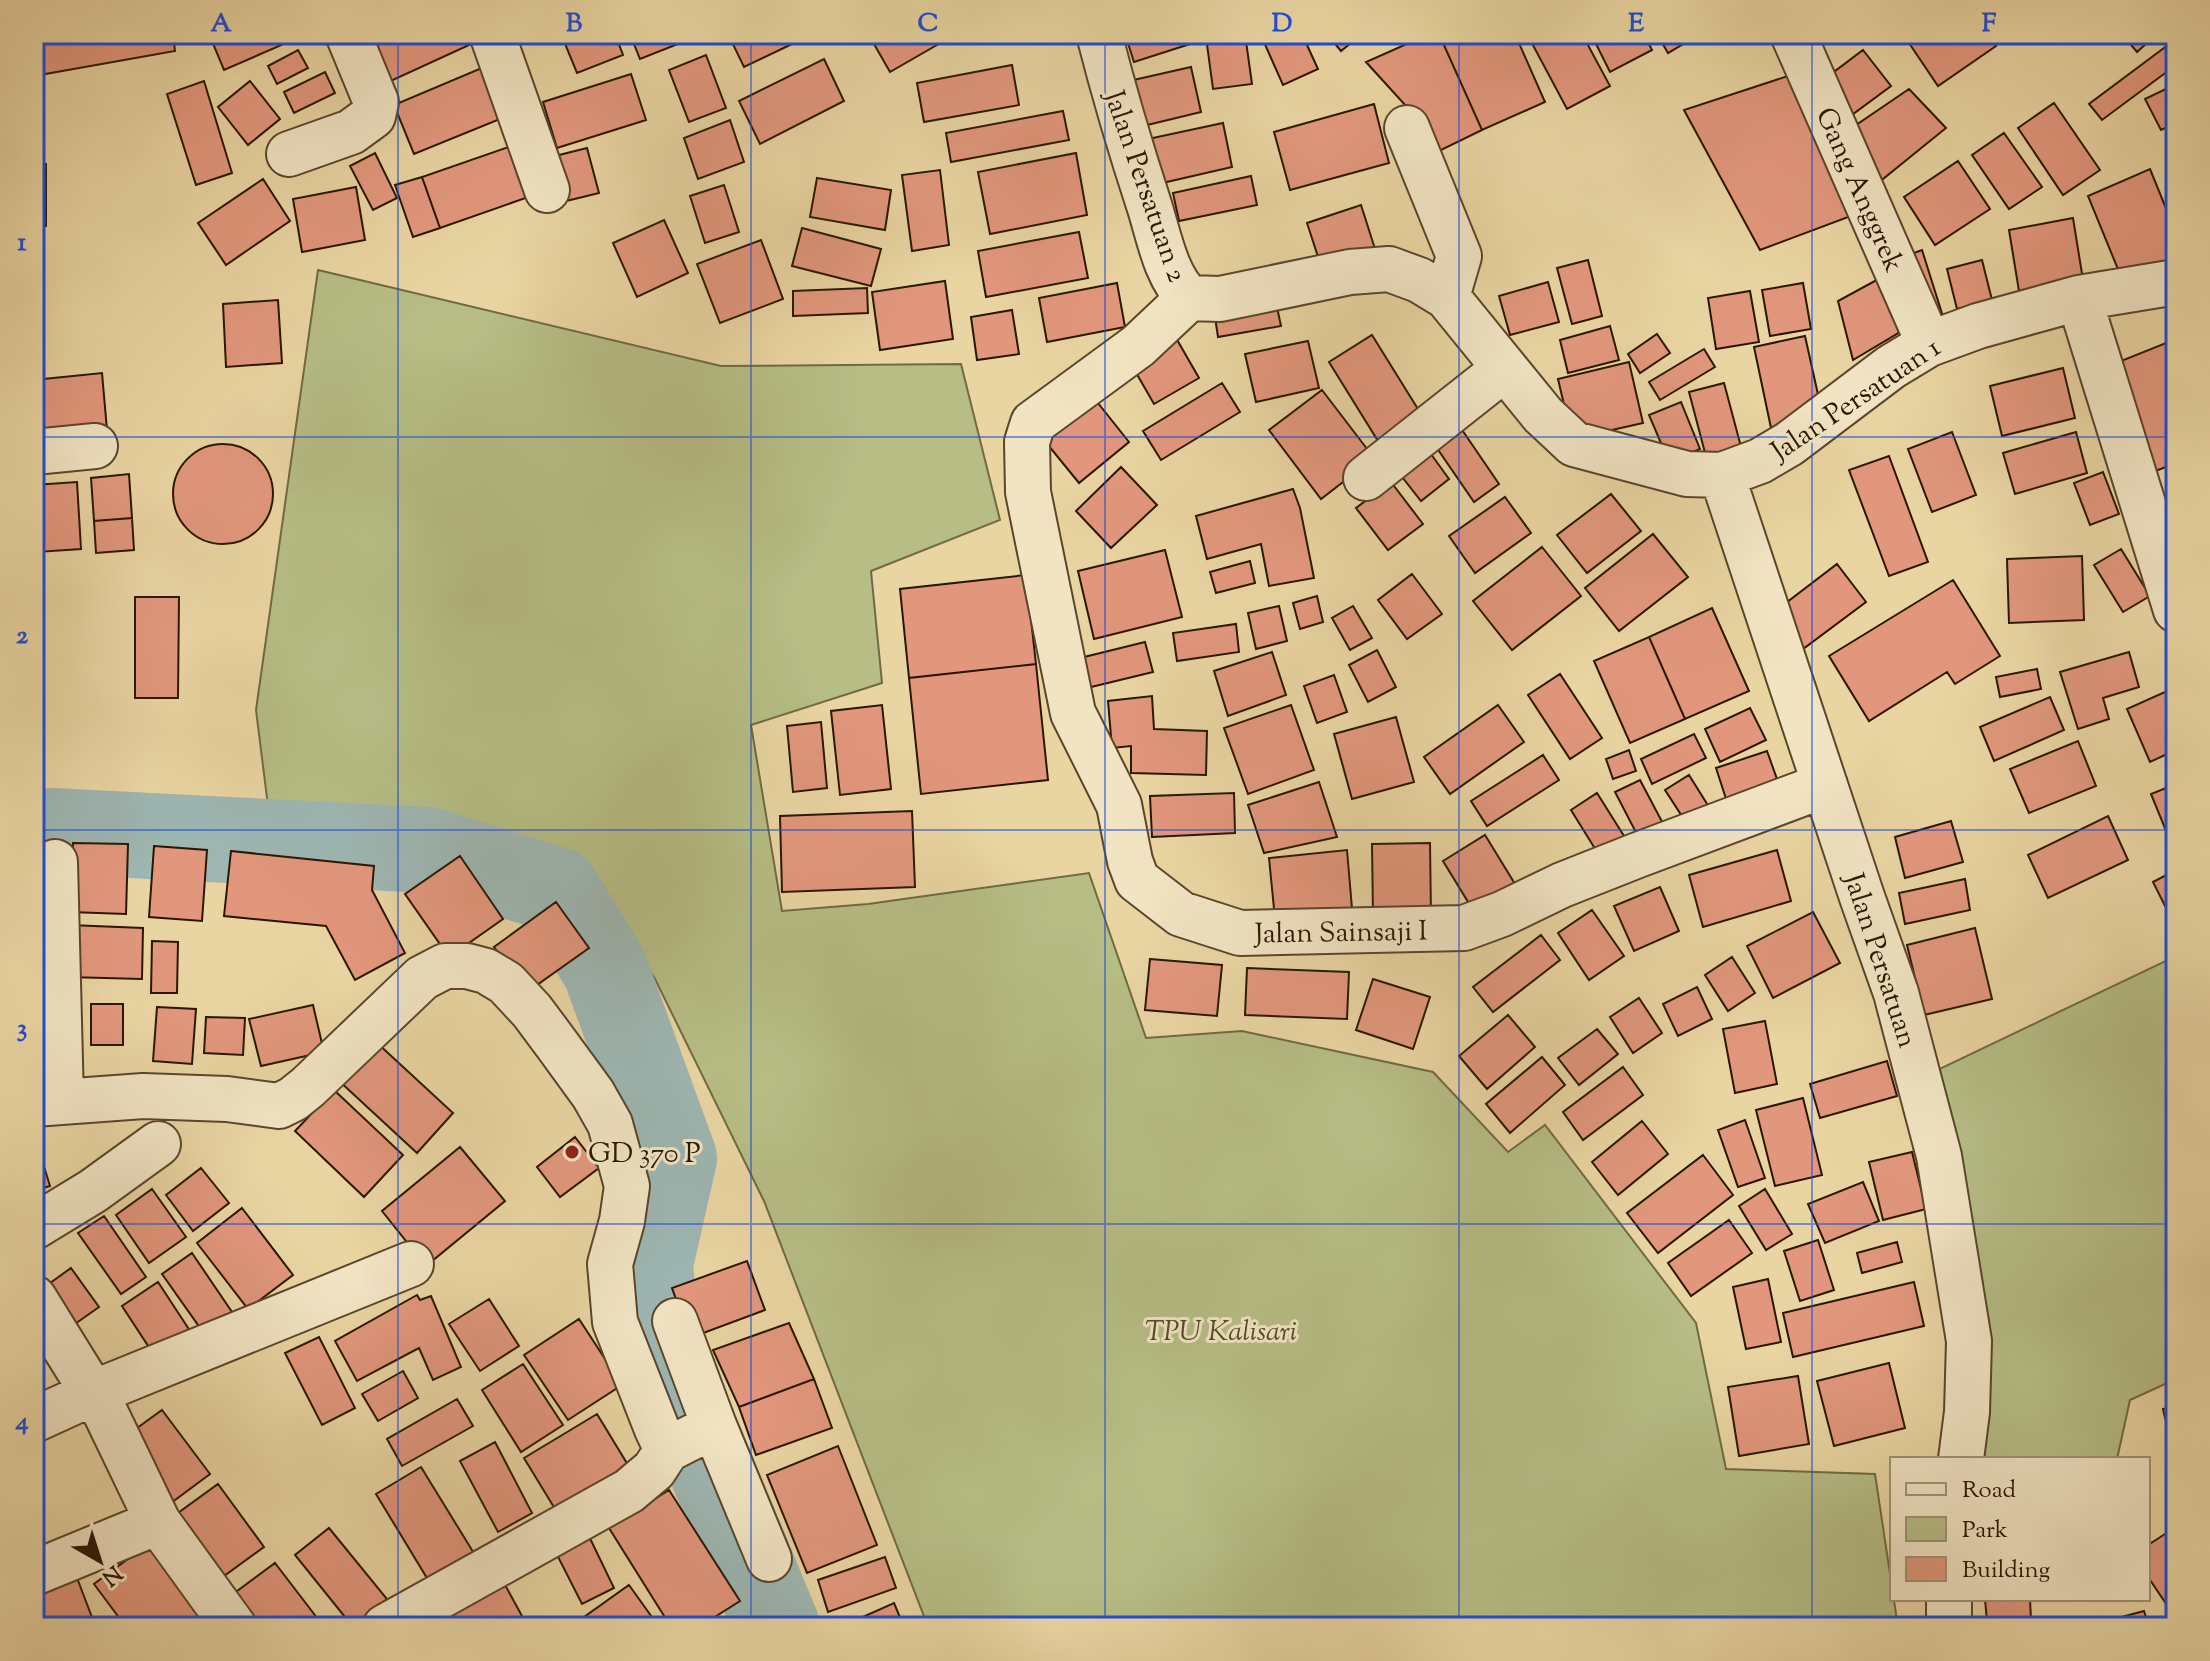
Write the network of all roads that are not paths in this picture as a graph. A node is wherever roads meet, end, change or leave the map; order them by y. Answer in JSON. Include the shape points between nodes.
{"nodes":[{"id":1,"x":348,"y":34,"type":"edge"},
{"id":2,"x":492,"y":34,"type":"edge"},
{"id":3,"x":1099,"y":34,"type":"edge"},
{"id":4,"x":1793,"y":34,"type":"edge"},
{"id":5,"x":1407,"y":128,"type":"dead end"},
{"id":6,"x":289,"y":154,"type":"dead end"},
{"id":7,"x":547,"y":190,"type":"dead end"},
{"id":8,"x":2176,"y":282,"type":"edge"},
{"id":9,"x":1447,"y":297,"type":"junction"},
{"id":10,"x":1189,"y":298,"type":"junction"},
{"id":11,"x":2079,"y":298,"type":"junction"},
{"id":12,"x":1929,"y":344,"type":"junction"},
{"id":13,"x":1504,"y":369,"type":"junction"},
{"id":14,"x":95,"y":446,"type":"dead end"},
{"id":15,"x":34,"y":452,"type":"edge"},
{"id":16,"x":1722,"y":475,"type":"junction"},
{"id":17,"x":1366,"y":478,"type":"dead end"},
{"id":18,"x":2176,"y":610,"type":"edge"},
{"id":19,"x":1825,"y":785,"type":"junction"},
{"id":20,"x":55,"y":862,"type":"dead end"},
{"id":21,"x":48,"y":1102,"type":"edge"},
{"id":22,"x":158,"y":1144,"type":"dead end"},
{"id":23,"x":34,"y":1227,"type":"edge"},
{"id":24,"x":411,"y":1264,"type":"dead end"},
{"id":25,"x":34,"y":1298,"type":"edge"},
{"id":26,"x":675,"y":1321,"type":"dead end"},
{"id":27,"x":93,"y":1393,"type":"junction"},
{"id":28,"x":34,"y":1420,"type":"edge"},
{"id":29,"x":691,"y":1437,"type":"junction"},
{"id":30,"x":1961,"y":1457,"type":"edge"},
{"id":31,"x":158,"y":1522,"type":"junction"},
{"id":32,"x":769,"y":1559,"type":"dead end"},
{"id":33,"x":34,"y":1573,"type":"edge"},
{"id":34,"x":1949,"y":1601,"type":"edge"},
{"id":35,"x":234,"y":1627,"type":"edge"},
{"id":36,"x":385,"y":1627,"type":"edge"},
{"id":37,"x":1949,"y":1627,"type":"edge"}],
"edges":[{"from":1,"to":6,"type":"street","via":[[376,102],[373,116],[351,132]]},
{"from":2,"to":7,"type":"street"},
{"from":3,"to":10,"type":"street","name":"Jalan Persatuan 2","via":[[1172,274]]},
{"from":4,"to":12,"type":"street","name":"Gang Anggrek"},
{"from":5,"to":9,"type":"street","via":[[1459,256]]},
{"from":8,"to":11,"type":"street","name":"Jalan Persatuan 1"},
{"from":9,"to":10,"type":"street","name":"Jalan Persatuan 2","via":[[1389,269],[1220,299]]},
{"from":9,"to":13,"type":"street","name":"Jalan Persatuan 2"},
{"from":10,"to":19,"type":"street","name":"Jalan Sainsaji I","via":[[1138,346],[1050,407],[1033,423],[1027,442],[1028,492],[1073,713],[1119,805],[1137,880],[1153,895],[1181,914],[1240,933],[1464,928]]},
{"from":11,"to":12,"type":"street","name":"Jalan Persatuan 1"},
{"from":11,"to":18,"type":"street"},
{"from":12,"to":16,"type":"street","name":"Jalan Persatuan 1","via":[[1789,444]]},
{"from":13,"to":16,"type":"street","name":"Jalan Persatuan 2","via":[[1574,444],[1687,474]]},
{"from":13,"to":17,"type":"street"},
{"from":14,"to":15,"type":"street"},
{"from":16,"to":19,"type":"street","name":"Jalan Persatuan"},
{"from":19,"to":30,"type":"street","name":"Jalan Persatuan","via":[[1896,993],[1939,1156],[1969,1341]]},
{"from":20,"to":21,"type":"street"},
{"from":21,"to":29,"type":"street","via":[[143,1096],[279,1106],[301,1093],[422,978],[445,966],[486,971],[506,983],[532,1011],[610,1124],[627,1186],[610,1264],[615,1322],[657,1429]]},
{"from":22,"to":23,"type":"street"},
{"from":24,"to":27,"type":"street"},
{"from":25,"to":27,"type":"street"},
{"from":26,"to":29,"type":"street"},
{"from":27,"to":28,"type":"street"},
{"from":27,"to":31,"type":"street"},
{"from":29,"to":32,"type":"street"},
{"from":29,"to":36,"type":"street","via":[[629,1491]]},
{"from":31,"to":33,"type":"street"},
{"from":31,"to":35,"type":"street"},
{"from":34,"to":37,"type":"street"}]}
